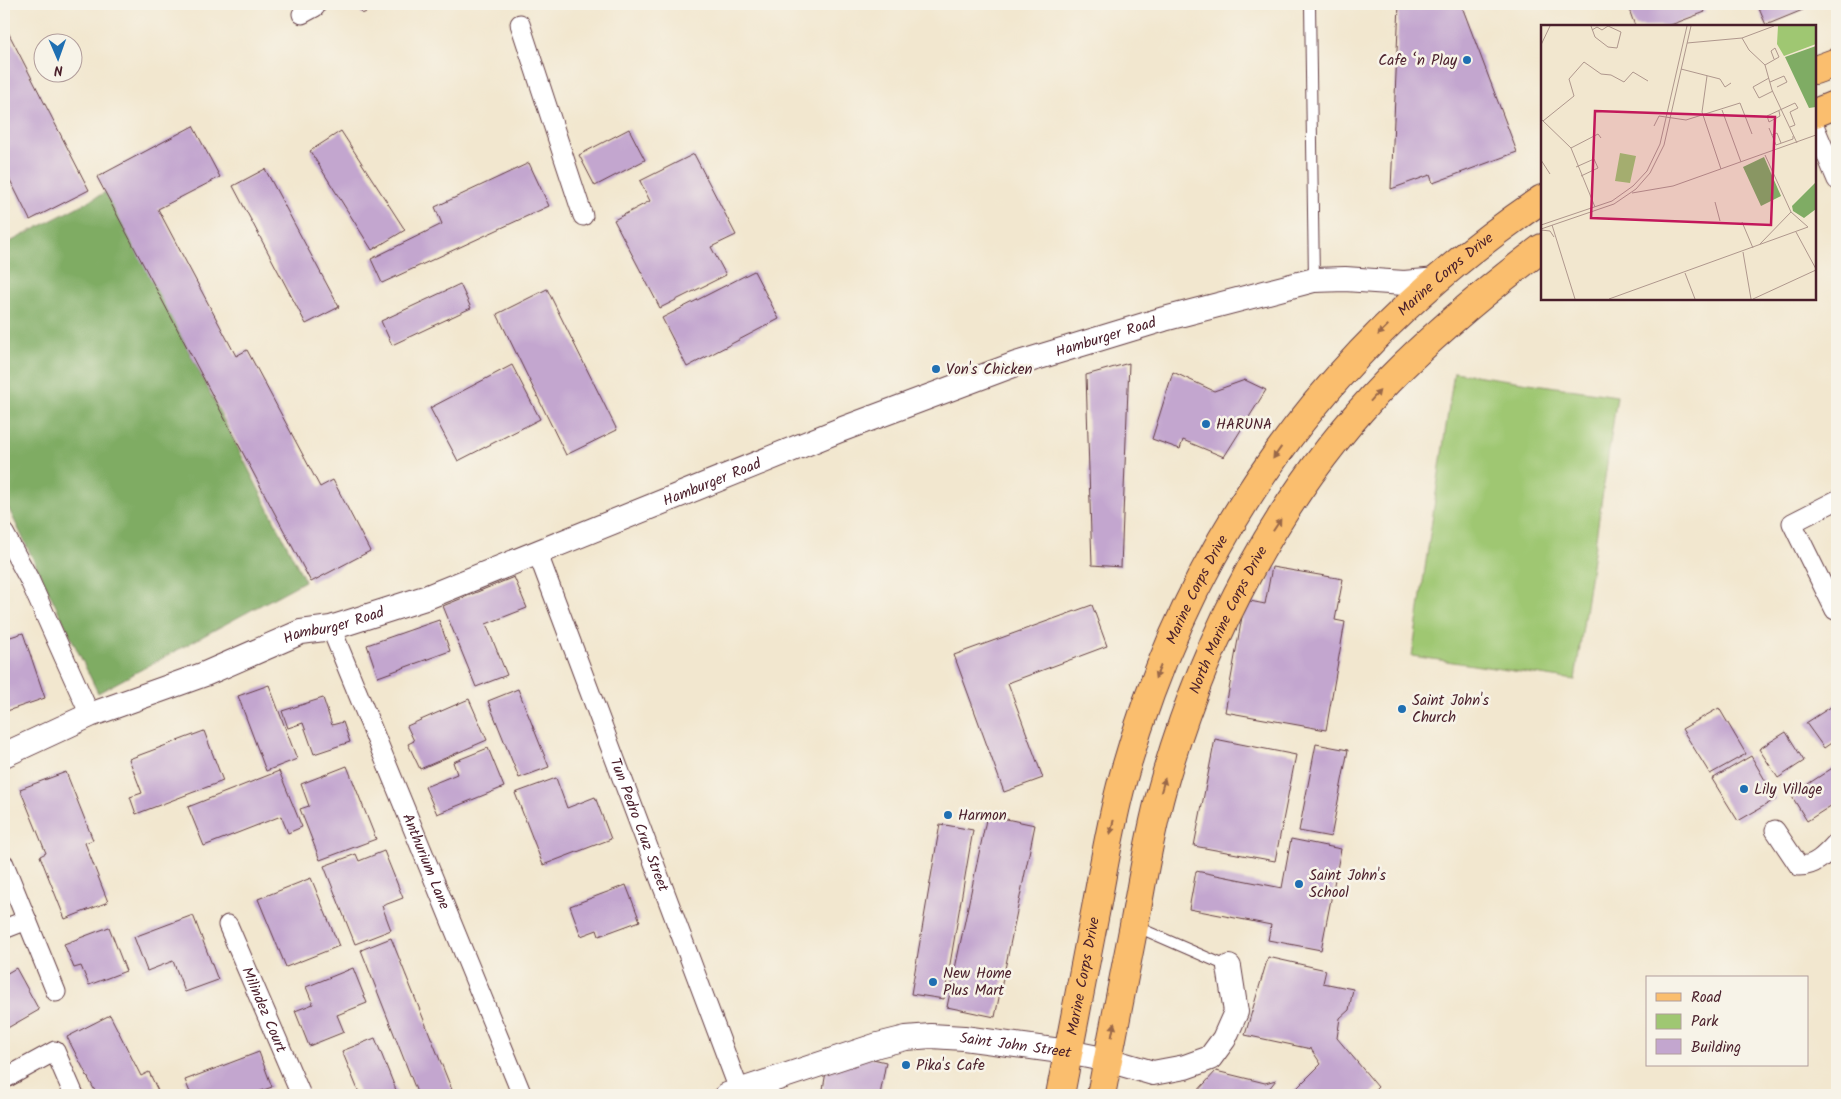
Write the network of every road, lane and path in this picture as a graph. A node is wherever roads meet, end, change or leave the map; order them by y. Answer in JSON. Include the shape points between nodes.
{"nodes":[{"id":1,"x":1310,"y":4,"type":"edge"},
{"id":2,"x":520,"y":24,"type":"dead end"},
{"id":3,"x":1837,"y":62,"type":"edge"},
{"id":4,"x":1816,"y":70,"type":"edge"},
{"id":5,"x":1837,"y":104,"type":"edge"},
{"id":6,"x":1816,"y":113,"type":"edge"},
{"id":7,"x":1816,"y":130,"type":"edge"},
{"id":8,"x":1837,"y":180,"type":"edge"},
{"id":9,"x":1541,"y":200,"type":"edge"},
{"id":10,"x":583,"y":216,"type":"dead end"},
{"id":11,"x":1541,"y":249,"type":"edge"},
{"id":12,"x":1314,"y":280,"type":"junction"},
{"id":13,"x":1437,"y":280,"type":"junction"},
{"id":14,"x":1837,"y":500,"type":"edge"},
{"id":15,"x":4,"y":533,"type":"edge"},
{"id":16,"x":538,"y":554,"type":"junction"},
{"id":17,"x":1837,"y":609,"type":"edge"},
{"id":18,"x":331,"y":628,"type":"junction"},
{"id":19,"x":90,"y":715,"type":"junction"},
{"id":20,"x":4,"y":755,"type":"edge"},
{"id":21,"x":1775,"y":830,"type":"dead end"},
{"id":22,"x":1837,"y":842,"type":"edge"},
{"id":23,"x":4,"y":864,"type":"edge"},
{"id":24,"x":27,"y":920,"type":"junction"},
{"id":25,"x":228,"y":925,"type":"dead end"},
{"id":26,"x":1134,"y":926,"type":"junction"},
{"id":27,"x":4,"y":929,"type":"edge"},
{"id":28,"x":1229,"y":967,"type":"joint"},
{"id":29,"x":56,"y":992,"type":"dead end"},
{"id":30,"x":1068,"y":1052,"type":"junction"},
{"id":31,"x":1108,"y":1060,"type":"junction"},
{"id":32,"x":4,"y":1079,"type":"edge"},
{"id":33,"x":736,"y":1094,"type":"edge"},
{"id":34,"x":74,"y":1095,"type":"edge"},
{"id":35,"x":301,"y":1095,"type":"edge"},
{"id":36,"x":522,"y":1095,"type":"edge"},
{"id":37,"x":1060,"y":1095,"type":"edge"},
{"id":38,"x":1101,"y":1095,"type":"edge"}],
"edges":[{"from":1,"to":12,"type":"lane"},
{"from":2,"to":10,"type":"street"},
{"from":3,"to":4,"type":"main road"},
{"from":5,"to":6,"type":"main road"},
{"from":7,"to":8,"type":"street"},
{"from":9,"to":13,"type":"main road","name":"Marine Corps Drive"},
{"from":26,"to":11,"type":"main road","name":"North Marine Corps Drive","one_way":true,"via":[[1162,790],[1190,701],[1224,620],[1262,549],[1324,457],[1387,382],[1463,310]]},
{"from":12,"to":13,"type":"street","name":"Hamburger Road","via":[[1404,283]]},
{"from":12,"to":16,"type":"street","name":"Hamburger Road","via":[[1164,319],[1016,364],[840,430]]},
{"from":13,"to":30,"type":"main road","name":"Marine Corps Drive","one_way":true,"via":[[1358,354],[1319,398],[1227,528],[1187,603],[1154,679],[1122,780]]},
{"from":14,"to":17,"type":"street","via":[[1792,523]]},
{"from":15,"to":19,"type":"street","via":[[29,579]]},
{"from":16,"to":18,"type":"street","name":"Hamburger Road","via":[[425,598]]},
{"from":16,"to":33,"type":"street","name":"Tun Pedro Cruz Street"},
{"from":18,"to":19,"type":"street","name":"Hamburger Road","via":[[301,632],[205,674]]},
{"from":18,"to":36,"type":"street","name":"Anthurium Lane"},
{"from":19,"to":20,"type":"street","name":"Hamburger Road"},
{"from":21,"to":22,"type":"street","via":[[1799,866],[1808,866],[1821,859]]},
{"from":23,"to":24,"type":"street"},
{"from":24,"to":27,"type":"street"},
{"from":24,"to":29,"type":"street"},
{"from":25,"to":35,"type":"street","name":"Milindez Court"},
{"from":26,"to":28,"type":"lane"},
{"from":31,"to":26,"type":"main road","name":"North Marine Corps Drive","one_way":true},
{"from":28,"to":31,"type":"street","name":"Saint John Street","via":[[1236,1012],[1224,1039],[1210,1058],[1153,1073]]},
{"from":30,"to":31,"type":"street","name":"Saint John Street"},
{"from":30,"to":33,"type":"street","name":"Saint John Street","via":[[964,1038],[906,1038]]},
{"from":30,"to":37,"type":"main road","name":"Marine Corps Drive"},
{"from":31,"to":38,"type":"main road","name":"North Marine Corps Drive"},
{"from":32,"to":34,"type":"street","via":[[55,1051]]}]}
